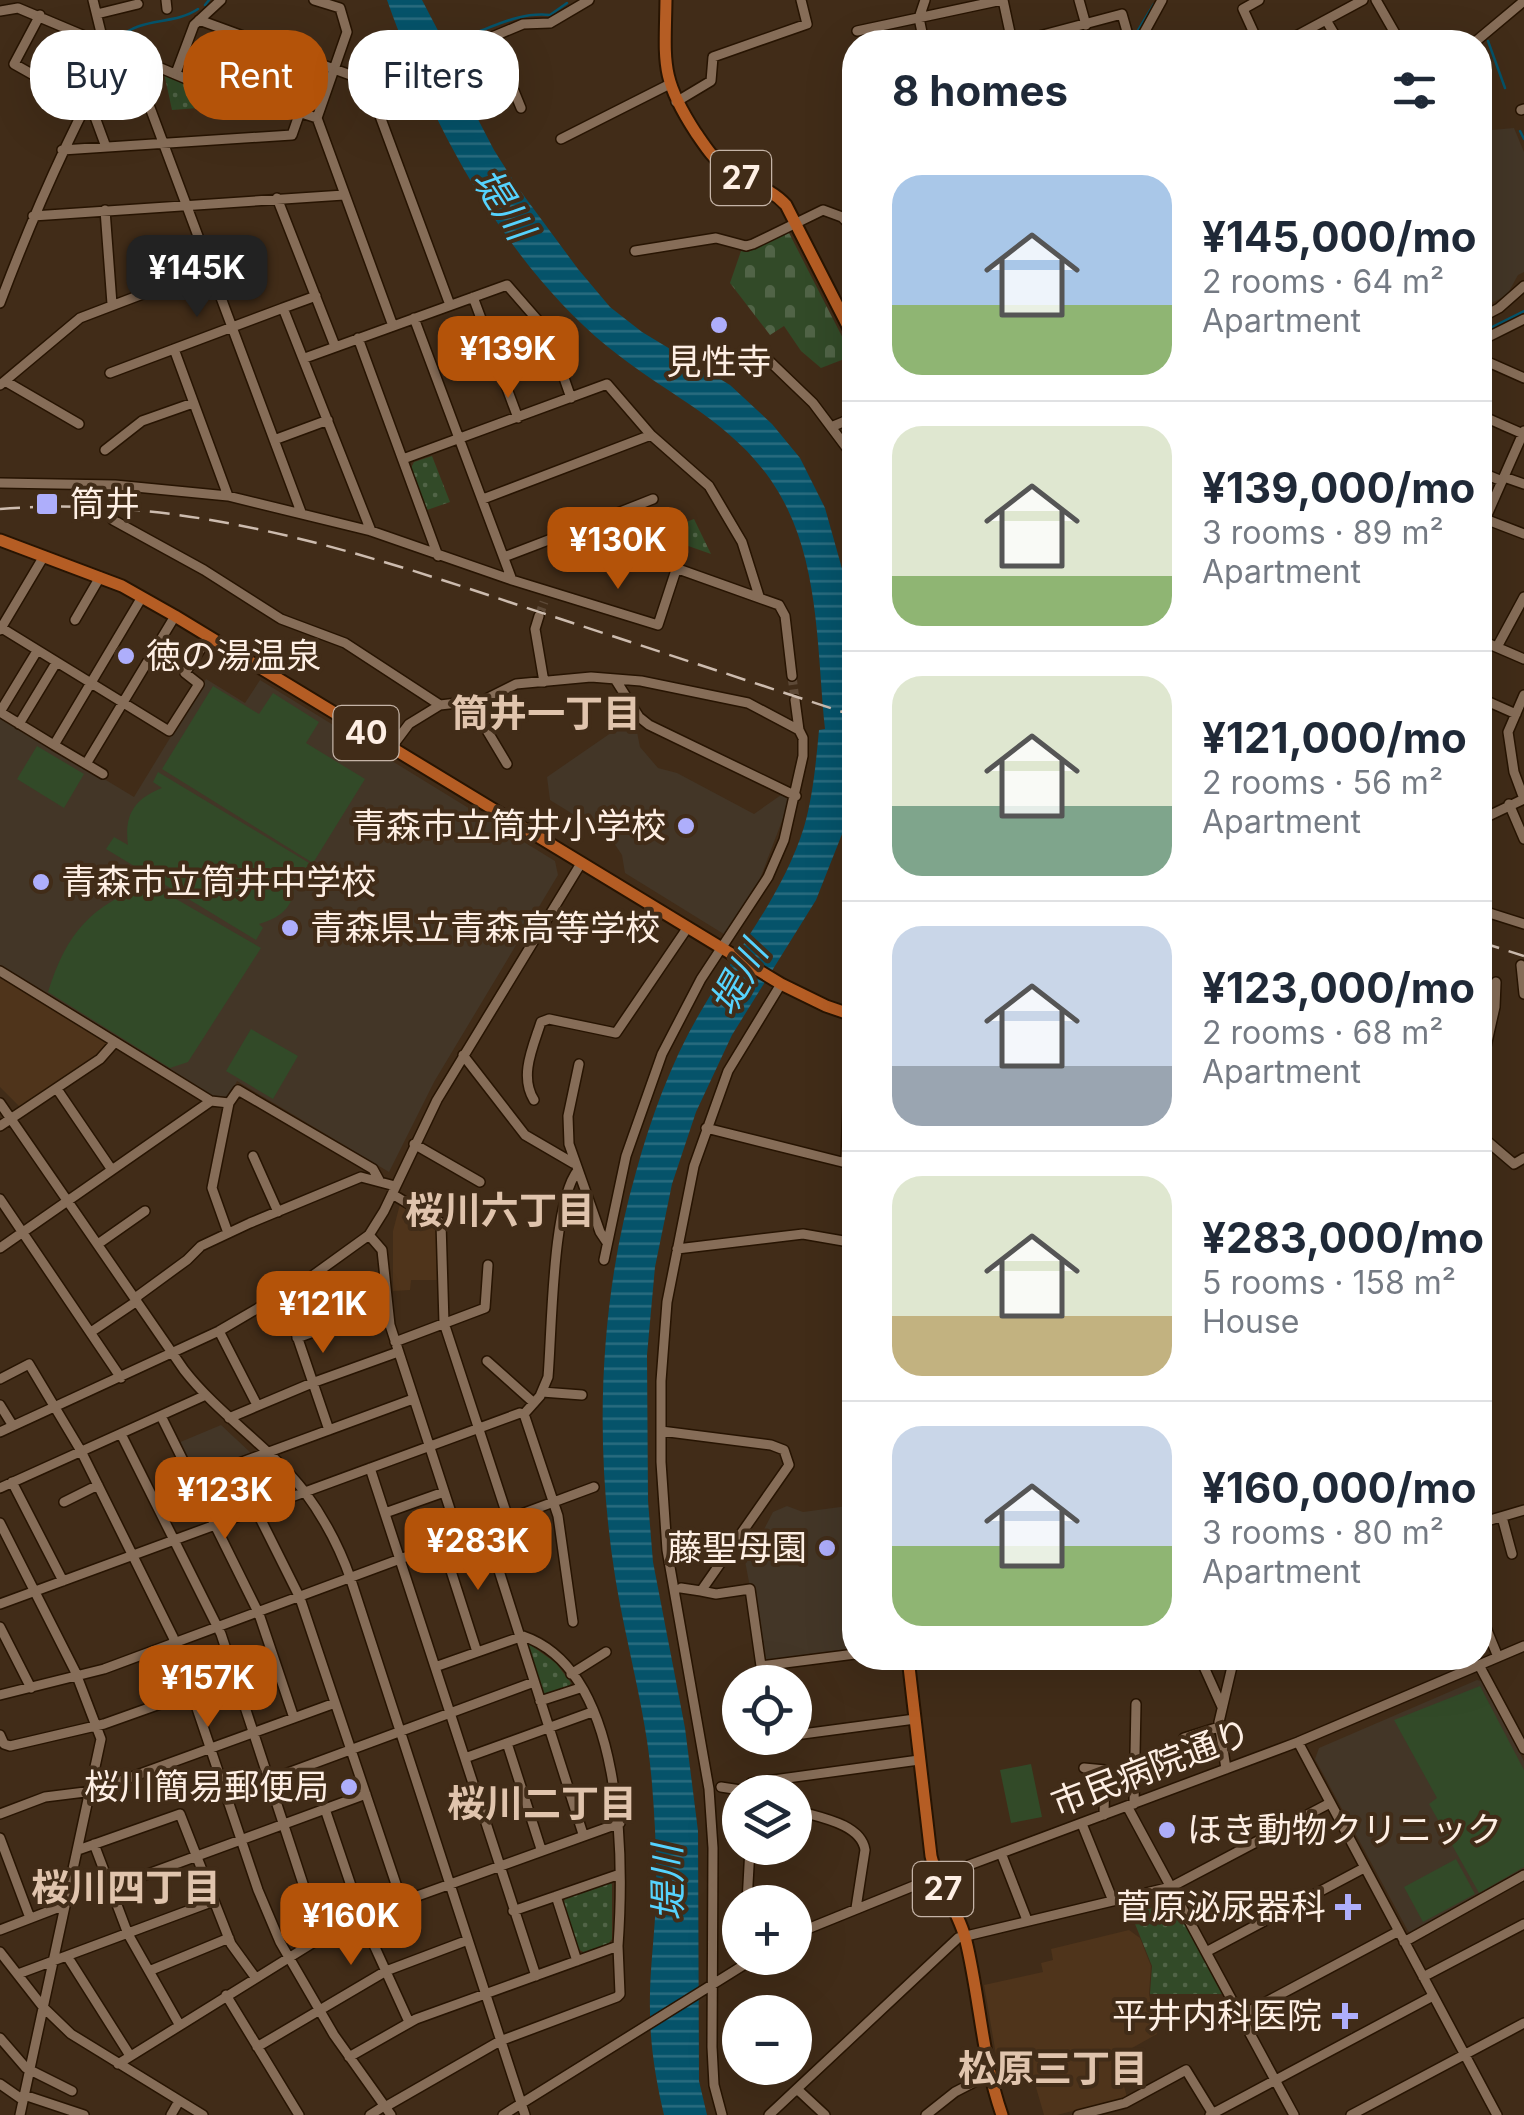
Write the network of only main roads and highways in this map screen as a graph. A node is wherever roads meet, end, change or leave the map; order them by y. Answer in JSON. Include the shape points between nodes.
{"nodes":[{"id":1,"x":666,"y":0,"type":"edge"},
{"id":2,"x":842,"y":314,"type":"edge"},
{"id":3,"x":0,"y":541,"type":"edge"},
{"id":4,"x":842,"y":1011,"type":"edge"},
{"id":5,"x":910,"y":1670,"type":"edge"},
{"id":6,"x":1002,"y":2115,"type":"edge"}],
"edges":[{"from":1,"to":2,"type":"main road","number":"27","via":[[668,85],[676,102],[722,164],[777,196]]},
{"from":3,"to":4,"type":"main road","number":"40","via":[[100,577],[175,616],[779,983]]},
{"from":5,"to":6,"type":"main road","number":"27","via":[[937,1877],[964,1935],[988,2075]]}]}
